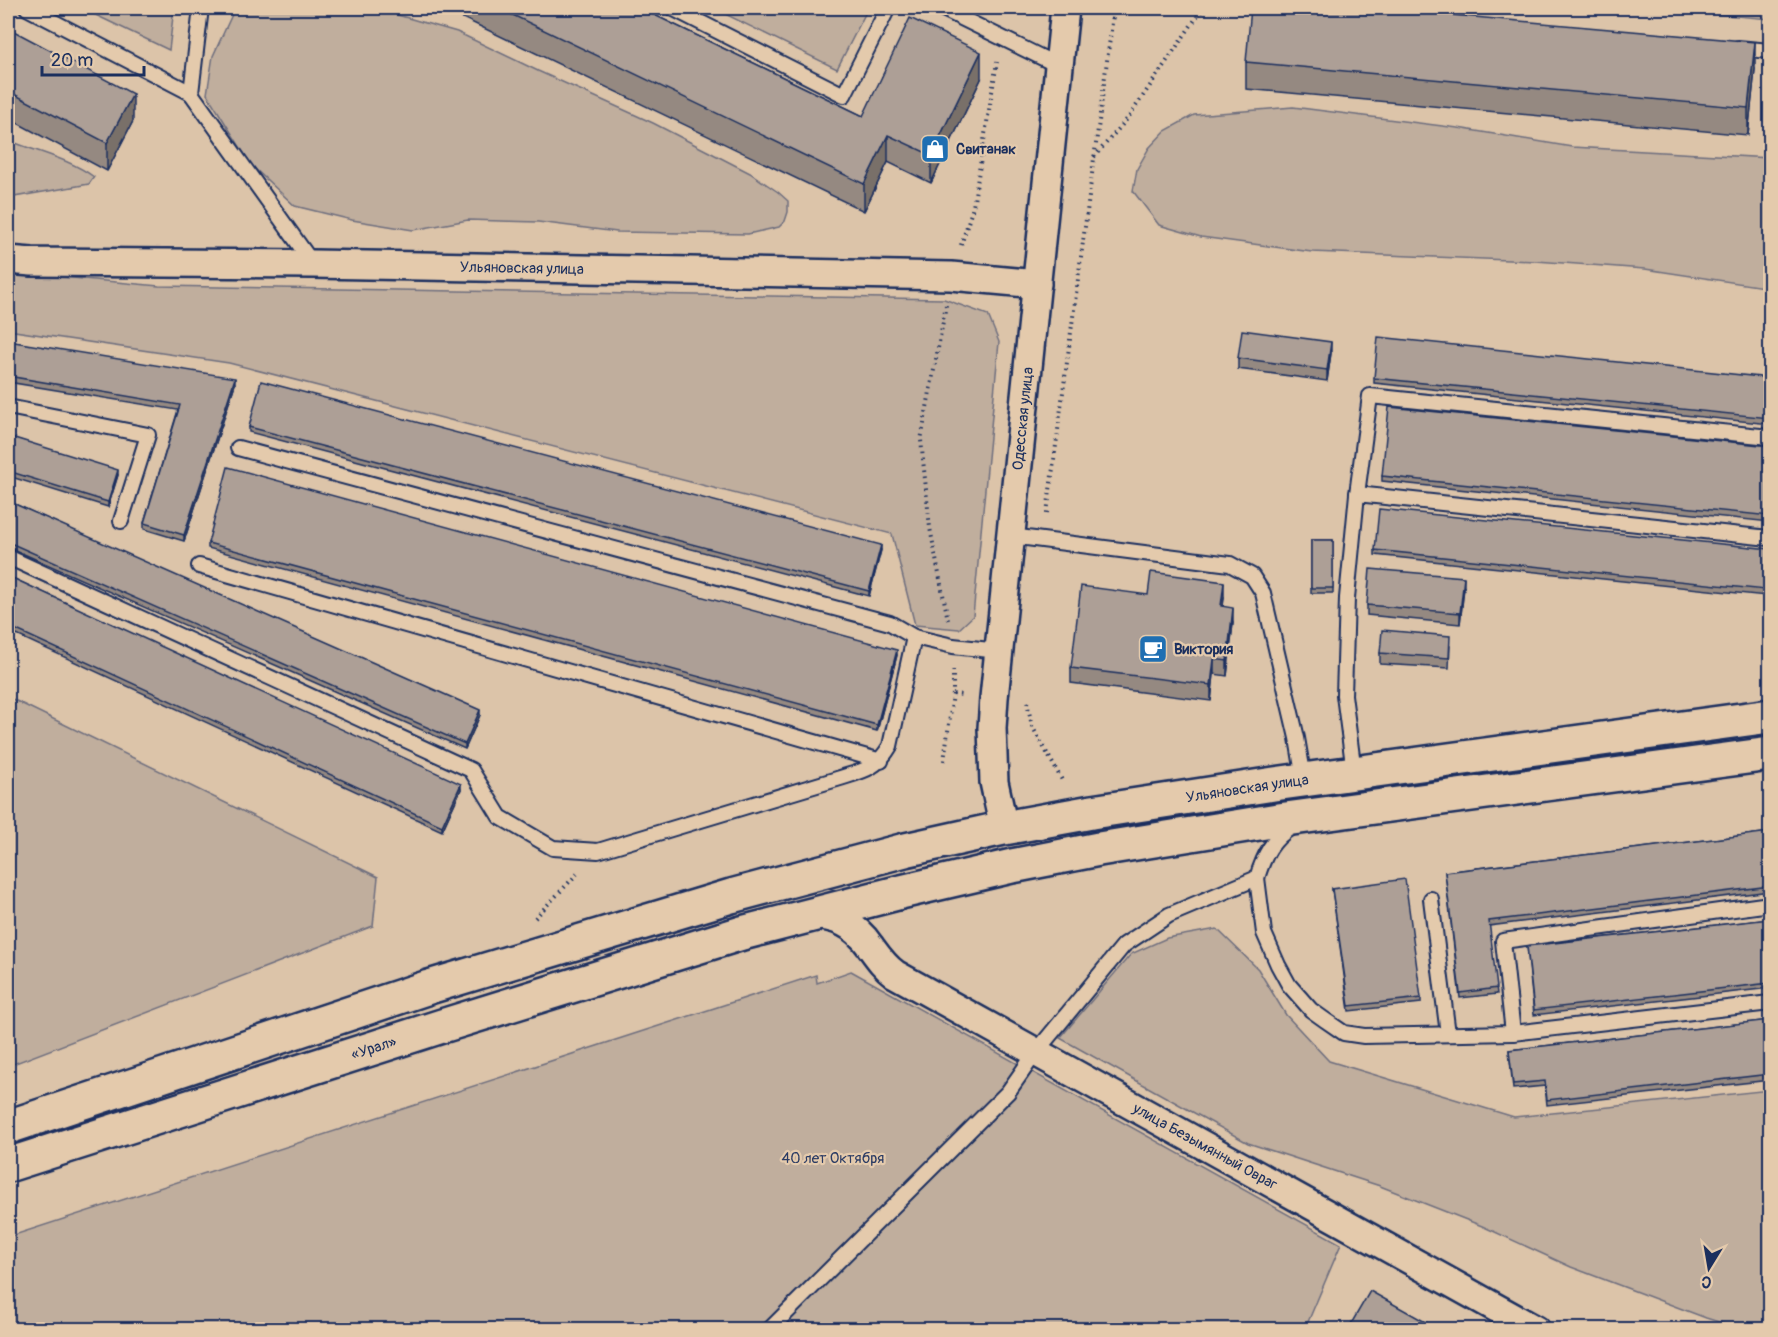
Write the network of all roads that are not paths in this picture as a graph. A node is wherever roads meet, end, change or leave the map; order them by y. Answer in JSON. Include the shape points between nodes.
{"nodes":[{"id":1,"x":27,"y":8,"type":"edge"},
{"id":2,"x":201,"y":8,"type":"edge"},
{"id":3,"x":672,"y":8,"type":"edge"},
{"id":4,"x":888,"y":8,"type":"edge"},
{"id":5,"x":941,"y":8,"type":"edge"},
{"id":6,"x":1065,"y":8,"type":"edge"},
{"id":7,"x":1726,"y":46,"type":"edge"},
{"id":8,"x":1770,"y":51,"type":"edge"},
{"id":9,"x":1059,"y":66,"type":"junction"},
{"id":10,"x":192,"y":93,"type":"junction"},
{"id":11,"x":8,"y":260,"type":"edge"},
{"id":12,"x":313,"y":264,"type":"junction"},
{"id":13,"x":1037,"y":284,"type":"junction"},
{"id":14,"x":8,"y":407,"type":"edge"},
{"id":15,"x":1770,"y":437,"type":"edge"},
{"id":16,"x":238,"y":448,"type":"dead end"},
{"id":17,"x":1357,"y":494,"type":"junction"},
{"id":18,"x":122,"y":521,"type":"dead end"},
{"id":19,"x":1011,"y":536,"type":"junction"},
{"id":20,"x":1769,"y":538,"type":"edge"},
{"id":21,"x":8,"y":557,"type":"edge"},
{"id":22,"x":199,"y":566,"type":"dead end"},
{"id":23,"x":914,"y":637,"type":"junction"},
{"id":24,"x":999,"y":651,"type":"junction"},
{"id":25,"x":1770,"y":716,"type":"edge"},
{"id":26,"x":1770,"y":754,"type":"edge"},
{"id":27,"x":882,"y":761,"type":"junction"},
{"id":28,"x":1354,"y":772,"type":"junction"},
{"id":29,"x":1304,"y":779,"type":"junction"},
{"id":30,"x":1317,"y":814,"type":"junction"},
{"id":31,"x":1004,"y":828,"type":"junction"},
{"id":32,"x":1234,"y":828,"type":"junction"},
{"id":33,"x":1263,"y":859,"type":"junction"},
{"id":34,"x":1012,"y":866,"type":"junction"},
{"id":35,"x":1257,"y":878,"type":"junction"},
{"id":36,"x":901,"y":892,"type":"junction"},
{"id":37,"x":1431,"y":899,"type":"dead end"},
{"id":38,"x":1770,"y":904,"type":"edge"},
{"id":39,"x":810,"y":915,"type":"junction"},
{"id":40,"x":878,"y":957,"type":"junction"},
{"id":41,"x":1770,"y":1003,"type":"edge"},
{"id":42,"x":1513,"y":1033,"type":"junction"},
{"id":43,"x":1448,"y":1034,"type":"junction"},
{"id":44,"x":1036,"y":1052,"type":"junction"},
{"id":45,"x":8,"y":1127,"type":"edge"},
{"id":46,"x":8,"y":1166,"type":"edge"},
{"id":47,"x":769,"y":1329,"type":"edge"},
{"id":48,"x":1536,"y":1329,"type":"edge"}],
"edges":[{"from":1,"to":10,"type":"lane"},
{"from":2,"to":10,"type":"lane"},
{"from":3,"to":4,"type":"lane","via":[[844,94]]},
{"from":5,"to":9,"type":"lane"},
{"from":6,"to":9,"type":"street","name":"Одесская улица"},
{"from":7,"to":8,"type":"lane"},
{"from":9,"to":13,"type":"street","name":"Одесская улица"},
{"from":10,"to":12,"type":"lane"},
{"from":11,"to":12,"type":"street","name":"Ульяновская улица"},
{"from":12,"to":13,"type":"street","name":"Ульяновская улица","via":[[951,276]]},
{"from":13,"to":19,"type":"street","name":"Одесская улица"},
{"from":14,"to":18,"type":"lane","via":[[148,435]]},
{"from":15,"to":17,"type":"lane","via":[[1370,396]]},
{"from":16,"to":23,"type":"lane","via":[[890,623]]},
{"from":17,"to":20,"type":"lane"},
{"from":17,"to":28,"type":"lane","via":[[1347,598],[1344,695]]},
{"from":19,"to":24,"type":"street","name":"Одесская улица"},
{"from":19,"to":29,"type":"lane","via":[[1230,564],[1252,576],[1263,593]]},
{"from":21,"to":27,"type":"lane","via":[[471,770],[500,817],[553,848],[598,851],[862,771]]},
{"from":22,"to":27,"type":"lane"},
{"from":23,"to":24,"type":"lane"},
{"from":23,"to":27,"type":"lane","via":[[890,746]]},
{"from":24,"to":31,"type":"street","name":"Одесская улица","via":[[992,737],[994,782]]},
{"from":25,"to":28,"type":"highway","name":"Ульяновская улица"},
{"from":26,"to":30,"type":"highway"},
{"from":28,"to":29,"type":"highway","name":"Ульяновская улица"},
{"from":29,"to":31,"type":"highway","name":"Ульяновская улица"},
{"from":30,"to":32,"type":"highway"},
{"from":30,"to":33,"type":"lane","via":[[1280,835]]},
{"from":31,"to":34,"type":"highway"},
{"from":31,"to":45,"type":"highway","name":"Ульяновская улица","via":[[731,897],[429,987]]},
{"from":32,"to":33,"type":"lane","via":[[1246,829],[1259,838]]},
{"from":32,"to":34,"type":"highway"},
{"from":33,"to":35,"type":"lane"},
{"from":34,"to":36,"type":"highway"},
{"from":35,"to":43,"type":"lane","via":[[1264,933],[1289,985],[1311,1010],[1344,1034]]},
{"from":35,"to":44,"type":"lane","via":[[1169,915],[1124,945]]},
{"from":36,"to":39,"type":"highway"},
{"from":36,"to":40,"type":"street","via":[[885,903],[876,916],[873,937]]},
{"from":37,"to":43,"type":"lane"},
{"from":38,"to":42,"type":"lane","via":[[1503,941]]},
{"from":39,"to":40,"type":"street","name":"улица Безымянный Овраг","via":[[826,915],[853,926]]},
{"from":39,"to":46,"type":"highway","name":"«Урал»","via":[[442,1026]]},
{"from":40,"to":44,"type":"street","name":"улица Безымянный Овраг","via":[[885,968]]},
{"from":41,"to":42,"type":"lane"},
{"from":42,"to":43,"type":"lane"},
{"from":44,"to":47,"type":"lane","via":[[1008,1092]]},
{"from":44,"to":48,"type":"street","name":"улица Безымянный Овраг"}]}
